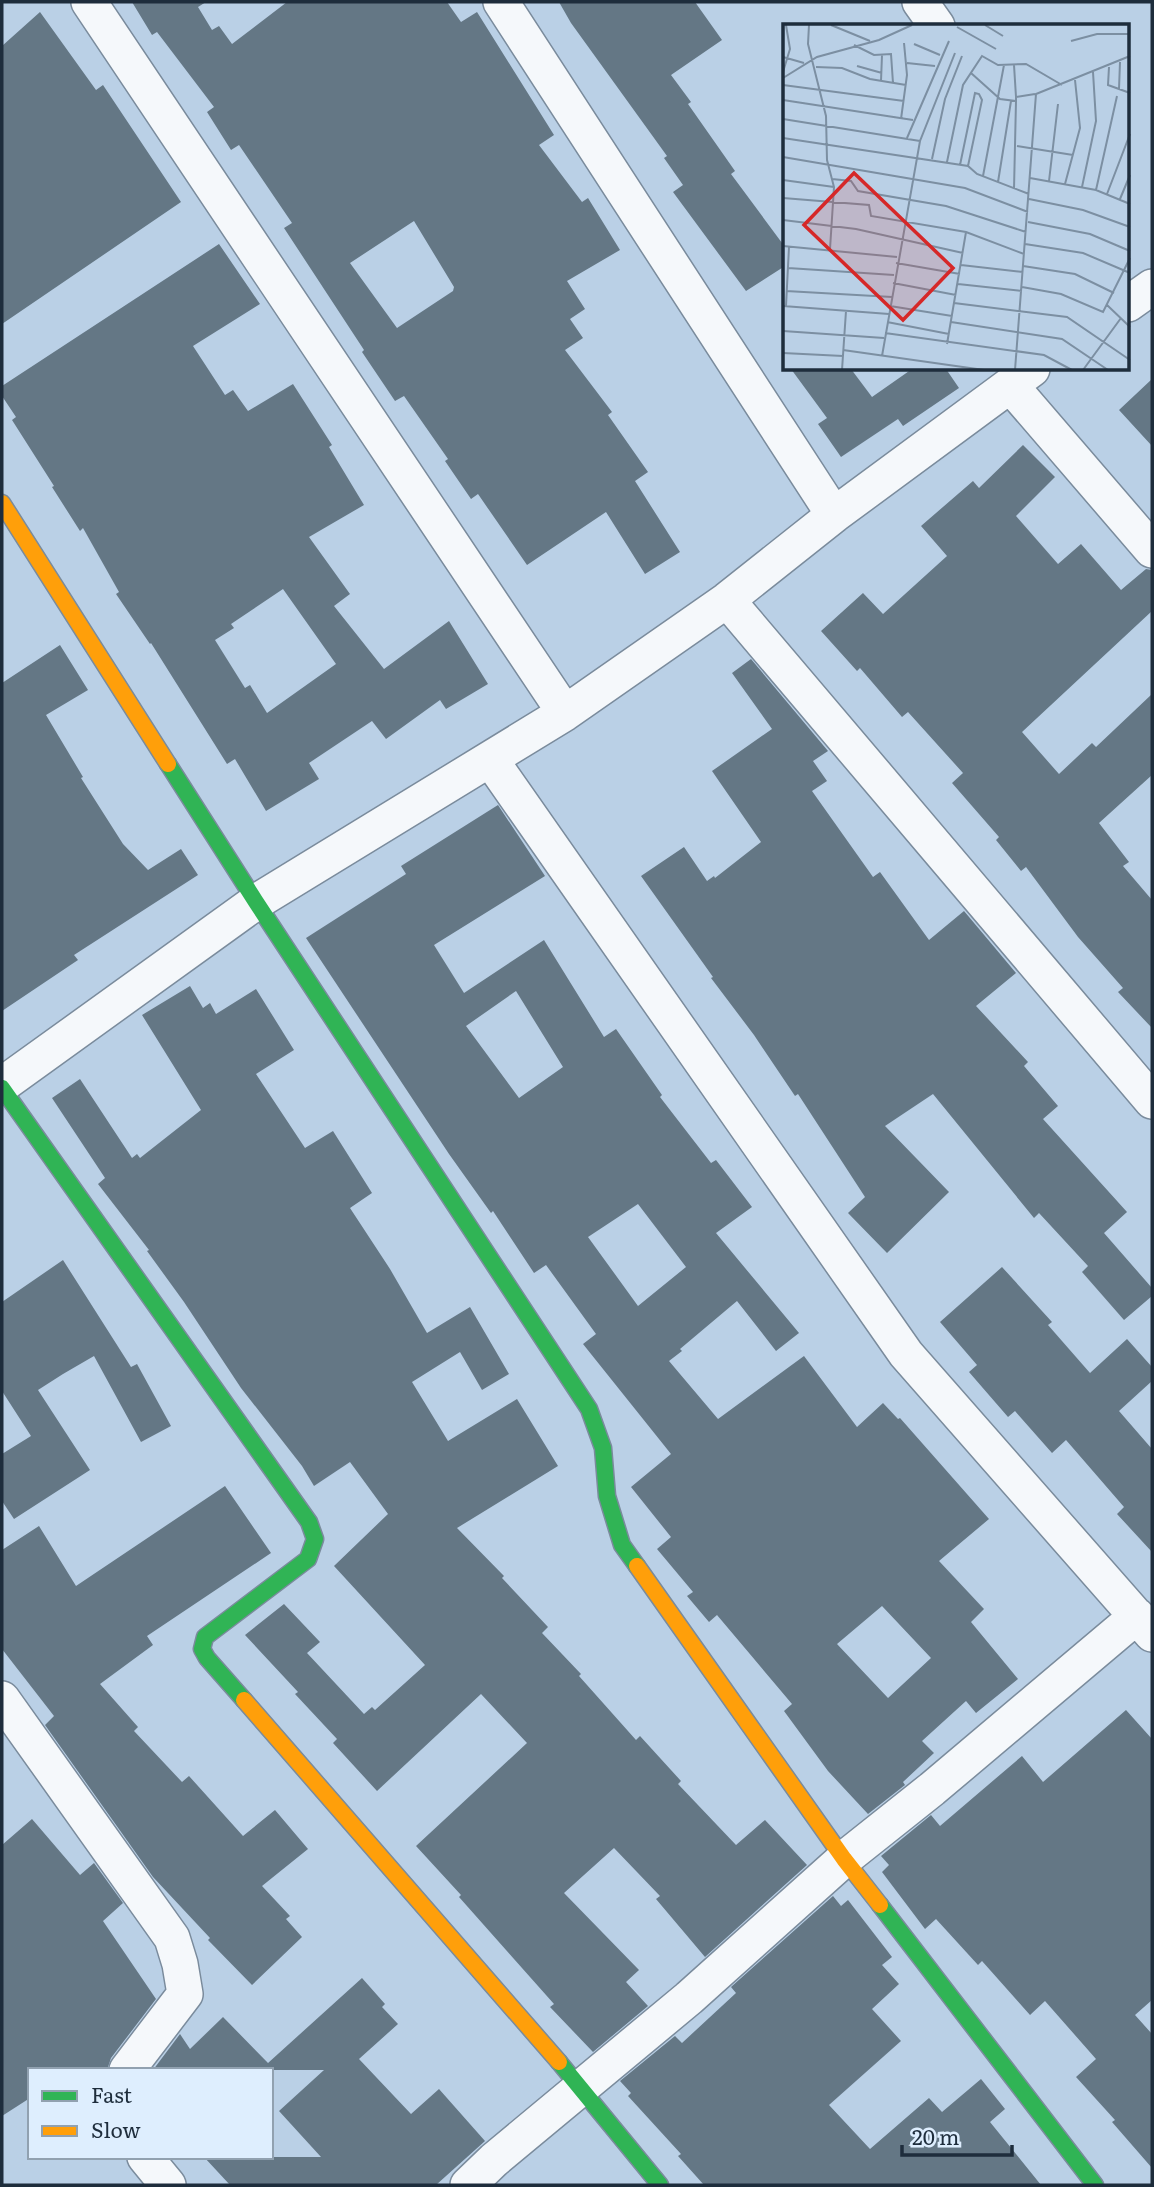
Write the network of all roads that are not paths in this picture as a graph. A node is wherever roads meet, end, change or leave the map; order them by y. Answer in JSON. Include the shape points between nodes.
{"nodes":[{"id":1,"x":89,"y":2,"type":"edge"},
{"id":2,"x":500,"y":2,"type":"edge"},
{"id":3,"x":920,"y":2,"type":"edge"},
{"id":4,"x":936,"y":24,"type":"edge"},
{"id":5,"x":1152,"y":287,"type":"edge"},
{"id":6,"x":1130,"y":303,"type":"edge"},
{"id":7,"x":1021,"y":377,"type":"edge"},
{"id":8,"x":2,"y":503,"type":"edge"},
{"id":9,"x":834,"y":515,"type":"junction"},
{"id":10,"x":1152,"y":551,"type":"edge"},
{"id":11,"x":727,"y":600,"type":"junction"},
{"id":12,"x":565,"y":713,"type":"junction"},
{"id":13,"x":490,"y":760,"type":"junction"},
{"id":14,"x":256,"y":902,"type":"junction"},
{"id":15,"x":2,"y":1087,"type":"edge"},
{"id":16,"x":1152,"y":1101,"type":"edge"},
{"id":17,"x":1145,"y":1625,"type":"edge"},
{"id":18,"x":2,"y":1699,"type":"edge"},
{"id":19,"x":844,"y":1859,"type":"junction"},
{"id":20,"x":129,"y":2068,"type":"edge"},
{"id":21,"x":582,"y":2088,"type":"junction"},
{"id":22,"x":147,"y":2159,"type":"edge"},
{"id":23,"x":168,"y":2185,"type":"edge"},
{"id":24,"x":468,"y":2185,"type":"edge"},
{"id":25,"x":660,"y":2185,"type":"edge"},
{"id":26,"x":1095,"y":2185,"type":"edge"}],
"edges":[{"from":1,"to":12,"type":"street"},
{"from":2,"to":9,"type":"street"},
{"from":3,"to":4,"type":"street"},
{"from":5,"to":6,"type":"street"},
{"from":7,"to":9,"type":"street"},
{"from":7,"to":10,"type":"street"},
{"from":8,"to":14,"type":"street"},
{"from":9,"to":11,"type":"street"},
{"from":11,"to":12,"type":"street"},
{"from":11,"to":16,"type":"street"},
{"from":12,"to":13,"type":"street"},
{"from":13,"to":14,"type":"street"},
{"from":13,"to":17,"type":"street","via":[[906,1354]]},
{"from":14,"to":15,"type":"street"},
{"from":14,"to":19,"type":"street","via":[[589,1409],[603,1448],[607,1496],[622,1545]]},
{"from":15,"to":21,"type":"street","via":[[309,1522],[315,1539],[309,1559],[205,1637],[202,1649],[207,1658]]},
{"from":17,"to":19,"type":"street"},
{"from":18,"to":20,"type":"street","via":[[172,1938],[185,1994]]},
{"from":19,"to":21,"type":"street"},
{"from":19,"to":26,"type":"street"},
{"from":21,"to":24,"type":"street"},
{"from":21,"to":25,"type":"street"},
{"from":22,"to":23,"type":"street"}]}
